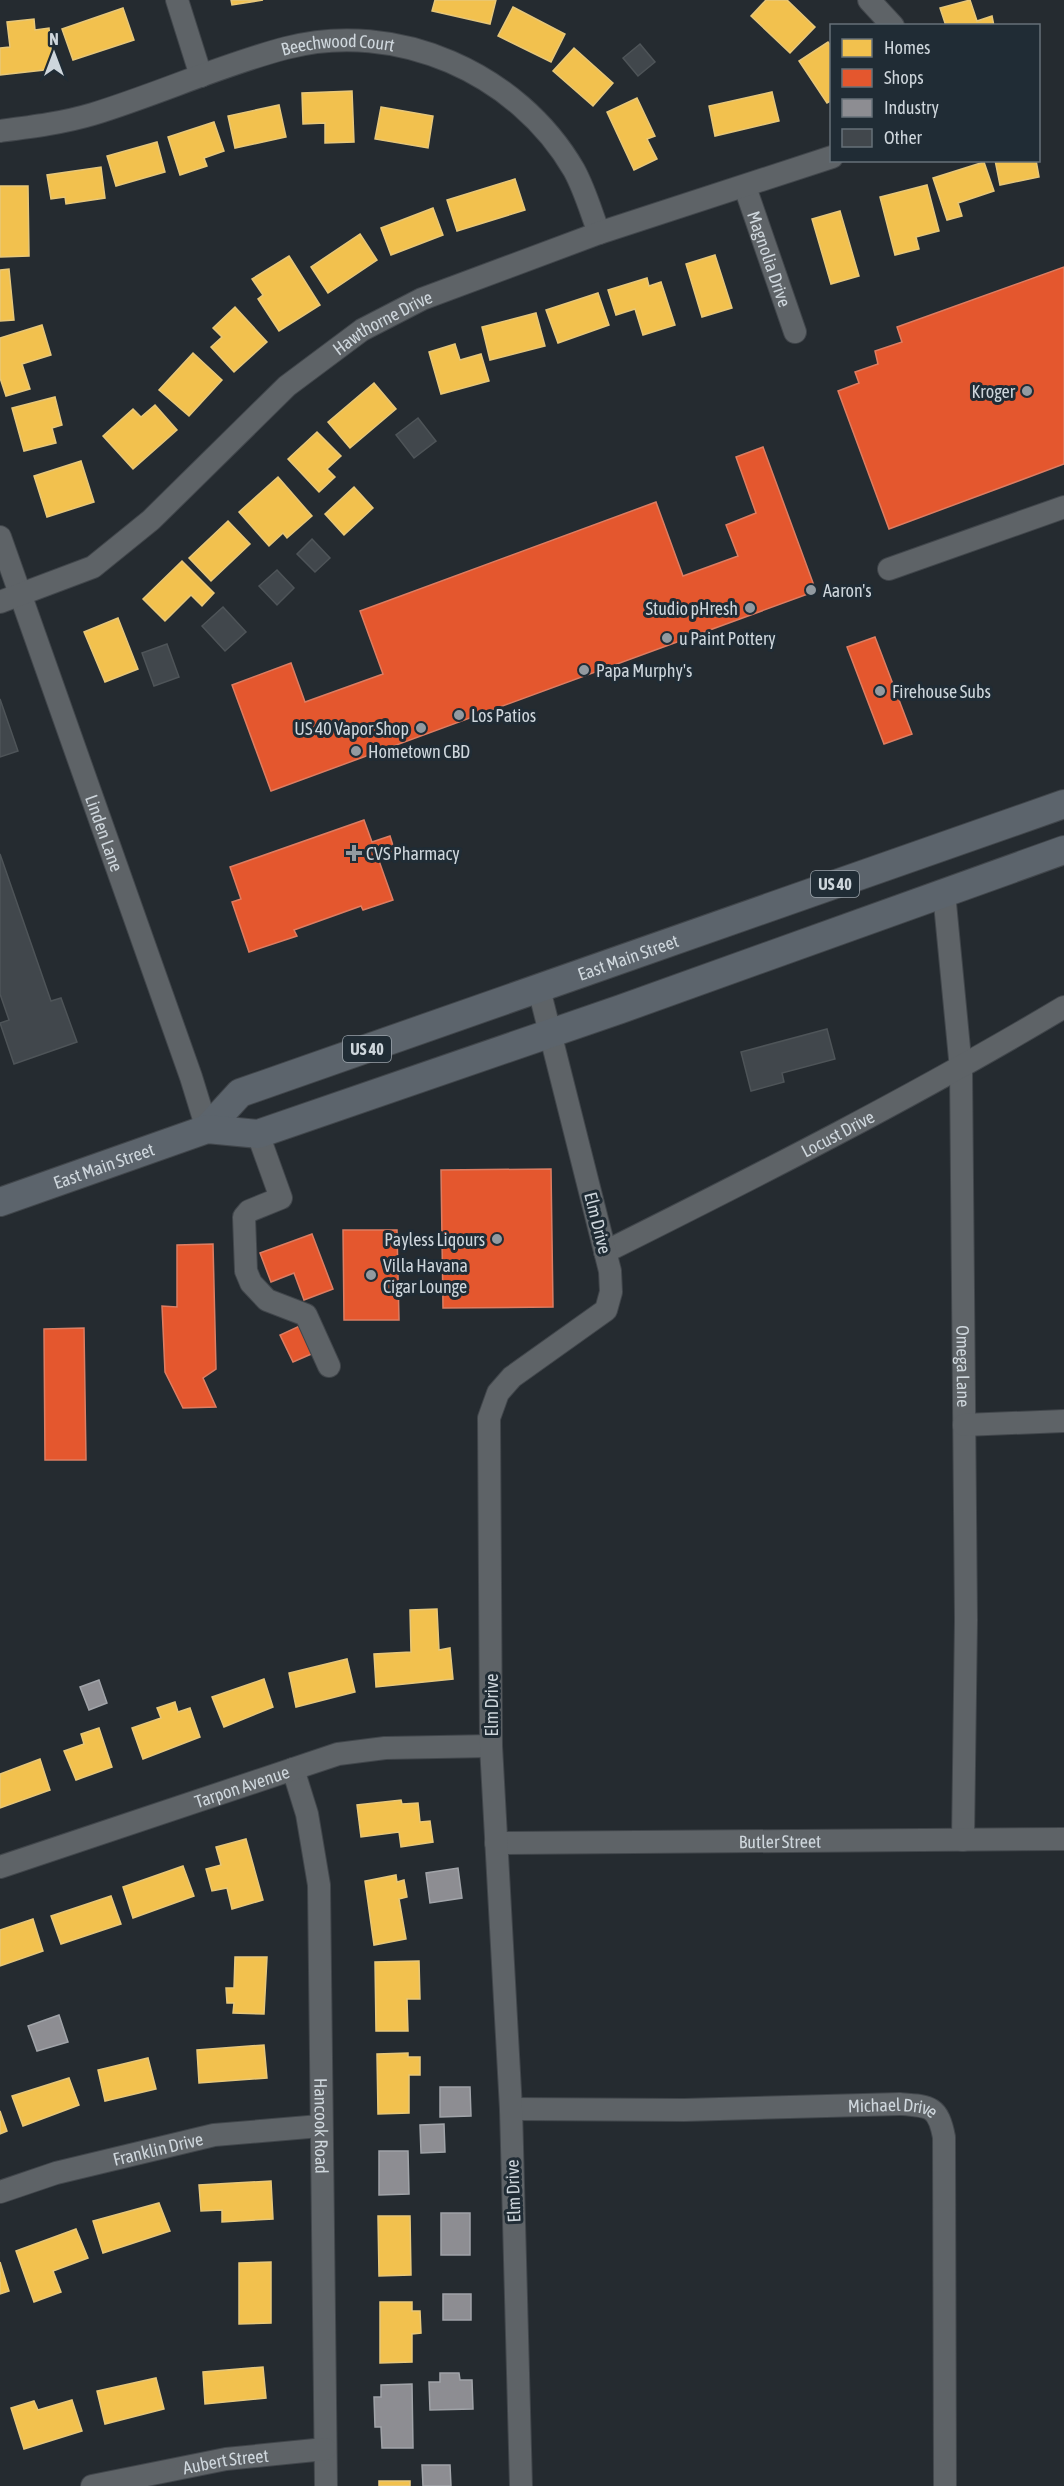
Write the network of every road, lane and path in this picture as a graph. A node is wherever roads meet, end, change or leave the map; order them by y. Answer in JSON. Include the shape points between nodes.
{"nodes":[{"id":1,"x":177,"y":0,"type":"edge"},
{"id":2,"x":869,"y":0,"type":"edge"},
{"id":3,"x":891,"y":24,"type":"edge"},
{"id":4,"x":201,"y":76,"type":"junction"},
{"id":5,"x":0,"y":131,"type":"edge"},
{"id":6,"x":830,"y":157,"type":"edge"},
{"id":7,"x":745,"y":187,"type":"junction"},
{"id":8,"x":599,"y":234,"type":"junction"},
{"id":9,"x":795,"y":332,"type":"dead end"},
{"id":10,"x":1064,"y":507,"type":"edge"},
{"id":11,"x":0,"y":537,"type":"edge"},
{"id":12,"x":889,"y":569,"type":"dead end"},
{"id":13,"x":10,"y":599,"type":"edge"},
{"id":14,"x":1064,"y":804,"type":"edge"},
{"id":15,"x":1064,"y":850,"type":"edge"},
{"id":16,"x":944,"y":893,"type":"junction"},
{"id":17,"x":539,"y":989,"type":"junction"},
{"id":18,"x":1064,"y":1007,"type":"edge"},
{"id":19,"x":551,"y":1033,"type":"junction"},
{"id":20,"x":960,"y":1069,"type":"junction"},
{"id":21,"x":207,"y":1129,"type":"junction"},
{"id":22,"x":258,"y":1134,"type":"junction"},
{"id":23,"x":0,"y":1202,"type":"edge"},
{"id":24,"x":605,"y":1251,"type":"junction"},
{"id":25,"x":329,"y":1366,"type":"dead end"},
{"id":26,"x":1064,"y":1421,"type":"edge"},
{"id":27,"x":964,"y":1425,"type":"junction"},
{"id":28,"x":491,"y":1746,"type":"junction"},
{"id":29,"x":293,"y":1769,"type":"junction"},
{"id":30,"x":1064,"y":1839,"type":"edge"},
{"id":31,"x":963,"y":1840,"type":"junction"},
{"id":32,"x":496,"y":1843,"type":"junction"},
{"id":33,"x":0,"y":1867,"type":"edge"},
{"id":34,"x":511,"y":2109,"type":"junction"},
{"id":35,"x":320,"y":2126,"type":"junction"},
{"id":36,"x":0,"y":2192,"type":"edge"},
{"id":37,"x":325,"y":2449,"type":"junction"},
{"id":38,"x":92,"y":2486,"type":"edge"},
{"id":39,"x":326,"y":2486,"type":"edge"},
{"id":40,"x":521,"y":2486,"type":"edge"},
{"id":41,"x":945,"y":2486,"type":"edge"}],
"edges":[{"from":1,"to":4,"type":"street"},
{"from":2,"to":3,"type":"street"},
{"from":4,"to":5,"type":"street","name":"Beechwood Court","via":[[93,114]]},
{"from":4,"to":8,"type":"street","name":"Beechwood Court","via":[[311,44],[366,42],[434,55],[495,85],[525,107],[573,168]]},
{"from":6,"to":7,"type":"street","name":"Hawthorne Drive"},
{"from":7,"to":8,"type":"street","name":"Hawthorne Drive"},
{"from":7,"to":9,"type":"street","name":"Magnolia Drive"},
{"from":8,"to":13,"type":"street","name":"Hawthorne Drive","via":[[422,299],[362,330],[287,386],[151,520],[93,567]]},
{"from":10,"to":12,"type":"street"},
{"from":11,"to":13,"type":"street","name":"Linden Lane"},
{"from":13,"to":21,"type":"street","name":"Linden Lane","via":[[191,1077]]},
{"from":14,"to":17,"type":"main road","name":"East Main Street","number":"US 40"},
{"from":15,"to":16,"type":"main road","name":"East Main Street","number":"US 40"},
{"from":16,"to":19,"type":"main road","name":"East Main Street","number":"US 40"},
{"from":16,"to":20,"type":"street","name":"Omega Lane"},
{"from":17,"to":19,"type":"street","name":"Elm Drive"},
{"from":17,"to":21,"type":"main road","name":"East Main Street","number":"US 40","via":[[240,1093]]},
{"from":18,"to":20,"type":"street","name":"Locust Drive"},
{"from":19,"to":22,"type":"main road","name":"East Main Street","number":"US 40"},
{"from":19,"to":24,"type":"street","name":"Elm Drive"},
{"from":20,"to":24,"type":"street","name":"Locust Drive","via":[[836,1136]]},
{"from":20,"to":27,"type":"street","name":"Omega Lane"},
{"from":21,"to":22,"type":"main road","name":"East Main Street","number":"US 40"},
{"from":21,"to":23,"type":"main road","name":"East Main Street","number":"US 40"},
{"from":22,"to":25,"type":"street","via":[[281,1198],[249,1211],[244,1217],[248,1278],[267,1300],[306,1315]]},
{"from":24,"to":28,"type":"street","name":"Elm Drive","via":[[611,1292],[606,1310],[512,1377],[498,1393],[489,1418]]},
{"from":26,"to":27,"type":"street"},
{"from":27,"to":31,"type":"street","name":"Omega Lane"},
{"from":28,"to":29,"type":"street","name":"Tarpon Avenue","via":[[358,1750]]},
{"from":28,"to":32,"type":"street","name":"Elm Drive"},
{"from":29,"to":33,"type":"street","name":"Tarpon Avenue"},
{"from":29,"to":35,"type":"street","name":"Hancook Road","via":[[308,1814],[319,1885]]},
{"from":30,"to":31,"type":"street","name":"Butler Street"},
{"from":31,"to":32,"type":"street","name":"Butler Street"},
{"from":32,"to":34,"type":"street","name":"Elm Drive"},
{"from":34,"to":40,"type":"street","name":"Elm Drive"},
{"from":34,"to":41,"type":"street","name":"Michael Drive","via":[[684,2110],[900,2104],[933,2109],[940,2117],[944,2137]]},
{"from":35,"to":36,"type":"street","name":"Franklin Drive","via":[[214,2135],[67,2170]]},
{"from":35,"to":37,"type":"street","name":"Hancook Road"},
{"from":37,"to":38,"type":"street","name":"Aubert Street","via":[[226,2459]]},
{"from":37,"to":39,"type":"street","name":"Hancook Road"}]}
